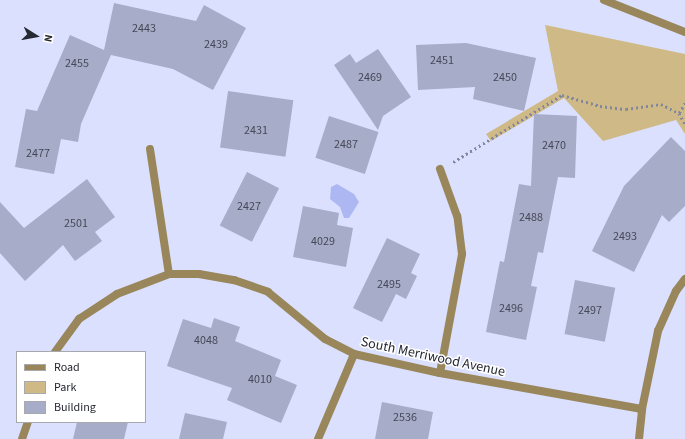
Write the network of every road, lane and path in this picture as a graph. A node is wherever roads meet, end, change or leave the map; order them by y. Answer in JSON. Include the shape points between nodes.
{"nodes":[{"id":1,"x":604,"y":0,"type":"edge"},
{"id":2,"x":685,"y":32,"type":"edge"},
{"id":3,"x":685,"y":103,"type":"edge"},
{"id":4,"x":679,"y":114,"type":"junction"},
{"id":5,"x":685,"y":124,"type":"edge"},
{"id":6,"x":150,"y":149,"type":"dead end"},
{"id":7,"x":440,"y":169,"type":"joint"},
{"id":8,"x":169,"y":274,"type":"junction"},
{"id":9,"x":685,"y":278,"type":"edge"},
{"id":10,"x":56,"y":351,"type":"edge"},
{"id":11,"x":354,"y":354,"type":"junction"},
{"id":12,"x":440,"y":373,"type":"junction"},
{"id":13,"x":642,"y":409,"type":"junction"},
{"id":14,"x":28,"y":423,"type":"edge"},
{"id":15,"x":22,"y":439,"type":"edge"},
{"id":16,"x":318,"y":439,"type":"edge"},
{"id":17,"x":639,"y":439,"type":"edge"}],
"edges":[{"from":1,"to":2,"type":"street"},
{"from":3,"to":4,"type":"path"},
{"from":4,"to":5,"type":"path"},
{"from":4,"to":7,"type":"path","via":[[661,104],[626,109],[600,106],[562,95]]},
{"from":6,"to":8,"type":"street"},
{"from":7,"to":12,"type":"street","via":[[457,216],[462,254]]},
{"from":8,"to":10,"type":"street","via":[[117,294],[79,319]]},
{"from":8,"to":11,"type":"street","name":"South Merriwood Avenue","via":[[199,274],[234,280],[268,292],[325,339]]},
{"from":9,"to":13,"type":"street","via":[[676,291],[658,331]]},
{"from":11,"to":12,"type":"street","name":"South Merriwood Avenue"},
{"from":11,"to":16,"type":"street"},
{"from":12,"to":13,"type":"street","name":"South Merriwood Avenue"},
{"from":13,"to":17,"type":"street"},
{"from":14,"to":15,"type":"street"}]}
